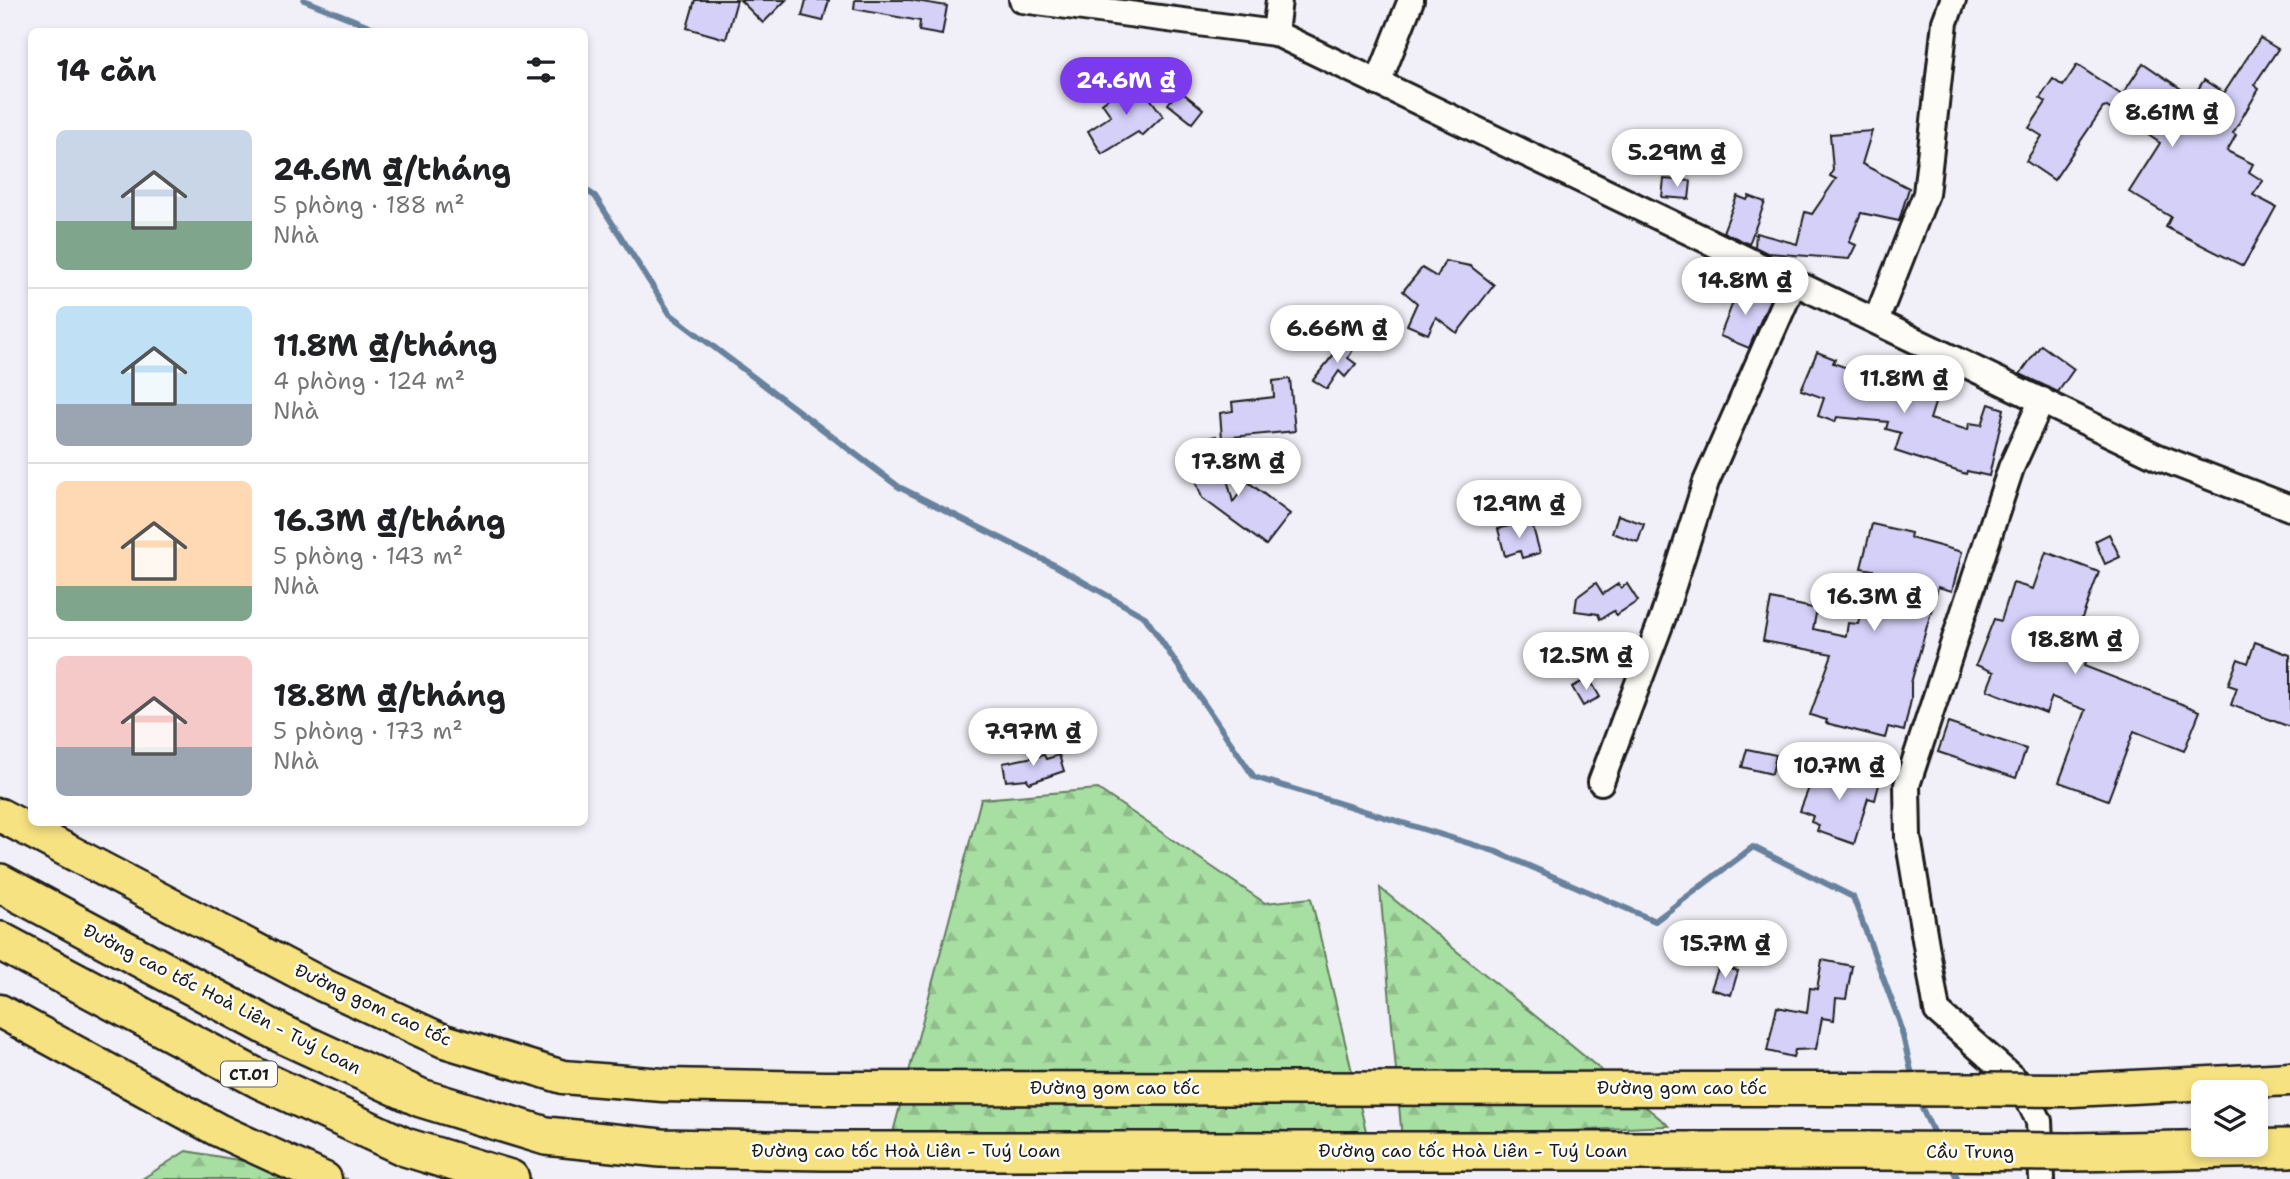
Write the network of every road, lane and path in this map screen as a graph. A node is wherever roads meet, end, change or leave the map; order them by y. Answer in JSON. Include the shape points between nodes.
{"nodes":[{"id":1,"x":1022,"y":0,"type":"edge"},
{"id":2,"x":1279,"y":0,"type":"edge"},
{"id":3,"x":1410,"y":0,"type":"edge"},
{"id":4,"x":1953,"y":0,"type":"edge"},
{"id":5,"x":1275,"y":33,"type":"junction"},
{"id":6,"x":1378,"y":83,"type":"junction"},
{"id":7,"x":1794,"y":282,"type":"junction"},
{"id":8,"x":1876,"y":321,"type":"junction"},
{"id":9,"x":2042,"y":400,"type":"junction"},
{"id":10,"x":2290,"y":508,"type":"edge"},
{"id":11,"x":1601,"y":782,"type":"dead end"},
{"id":12,"x":0,"y":815,"type":"edge"},
{"id":13,"x":0,"y":883,"type":"edge"},
{"id":14,"x":0,"y":941,"type":"edge"},
{"id":15,"x":0,"y":1011,"type":"edge"},
{"id":16,"x":2290,"y":1079,"type":"edge"},
{"id":17,"x":2290,"y":1148,"type":"edge"},
{"id":18,"x":1870,"y":1151,"type":"joint"},
{"id":19,"x":325,"y":1179,"type":"edge"},
{"id":20,"x":510,"y":1179,"type":"edge"},
{"id":21,"x":2042,"y":1179,"type":"edge"}],
"edges":[{"from":1,"to":5,"type":"street"},
{"from":2,"to":5,"type":"street"},
{"from":3,"to":6,"type":"street"},
{"from":4,"to":8,"type":"street","via":[[1945,22],[1926,194]]},
{"from":5,"to":6,"type":"street"},
{"from":6,"to":7,"type":"street"},
{"from":7,"to":8,"type":"street"},
{"from":7,"to":11,"type":"street","via":[[1706,482]]},
{"from":8,"to":9,"type":"street"},
{"from":9,"to":10,"type":"street","via":[[2158,457]]},
{"from":9,"to":21,"type":"street","via":[[2011,468],[1907,785],[1908,837],[1937,1011],[2022,1086],[2039,1121]]},
{"from":12,"to":16,"type":"main road","name":"Đường gom cao tốc","bridge":true,"via":[[323,985],[444,1041],[563,1077],[663,1085],[824,1088],[2073,1090]]},
{"from":13,"to":18,"type":"highway","name":"Đường cao tốc Hoà Liên - Tuý Loan","via":[[282,1034],[421,1098],[546,1136],[661,1148],[824,1151]]},
{"from":14,"to":20,"type":"highway","number":"CT.01","via":[[261,1080],[405,1147]]},
{"from":15,"to":19,"type":"main road","via":[[218,1130]]},
{"from":17,"to":18,"type":"highway","name":"Cầu Trung","bridge":true}]}
